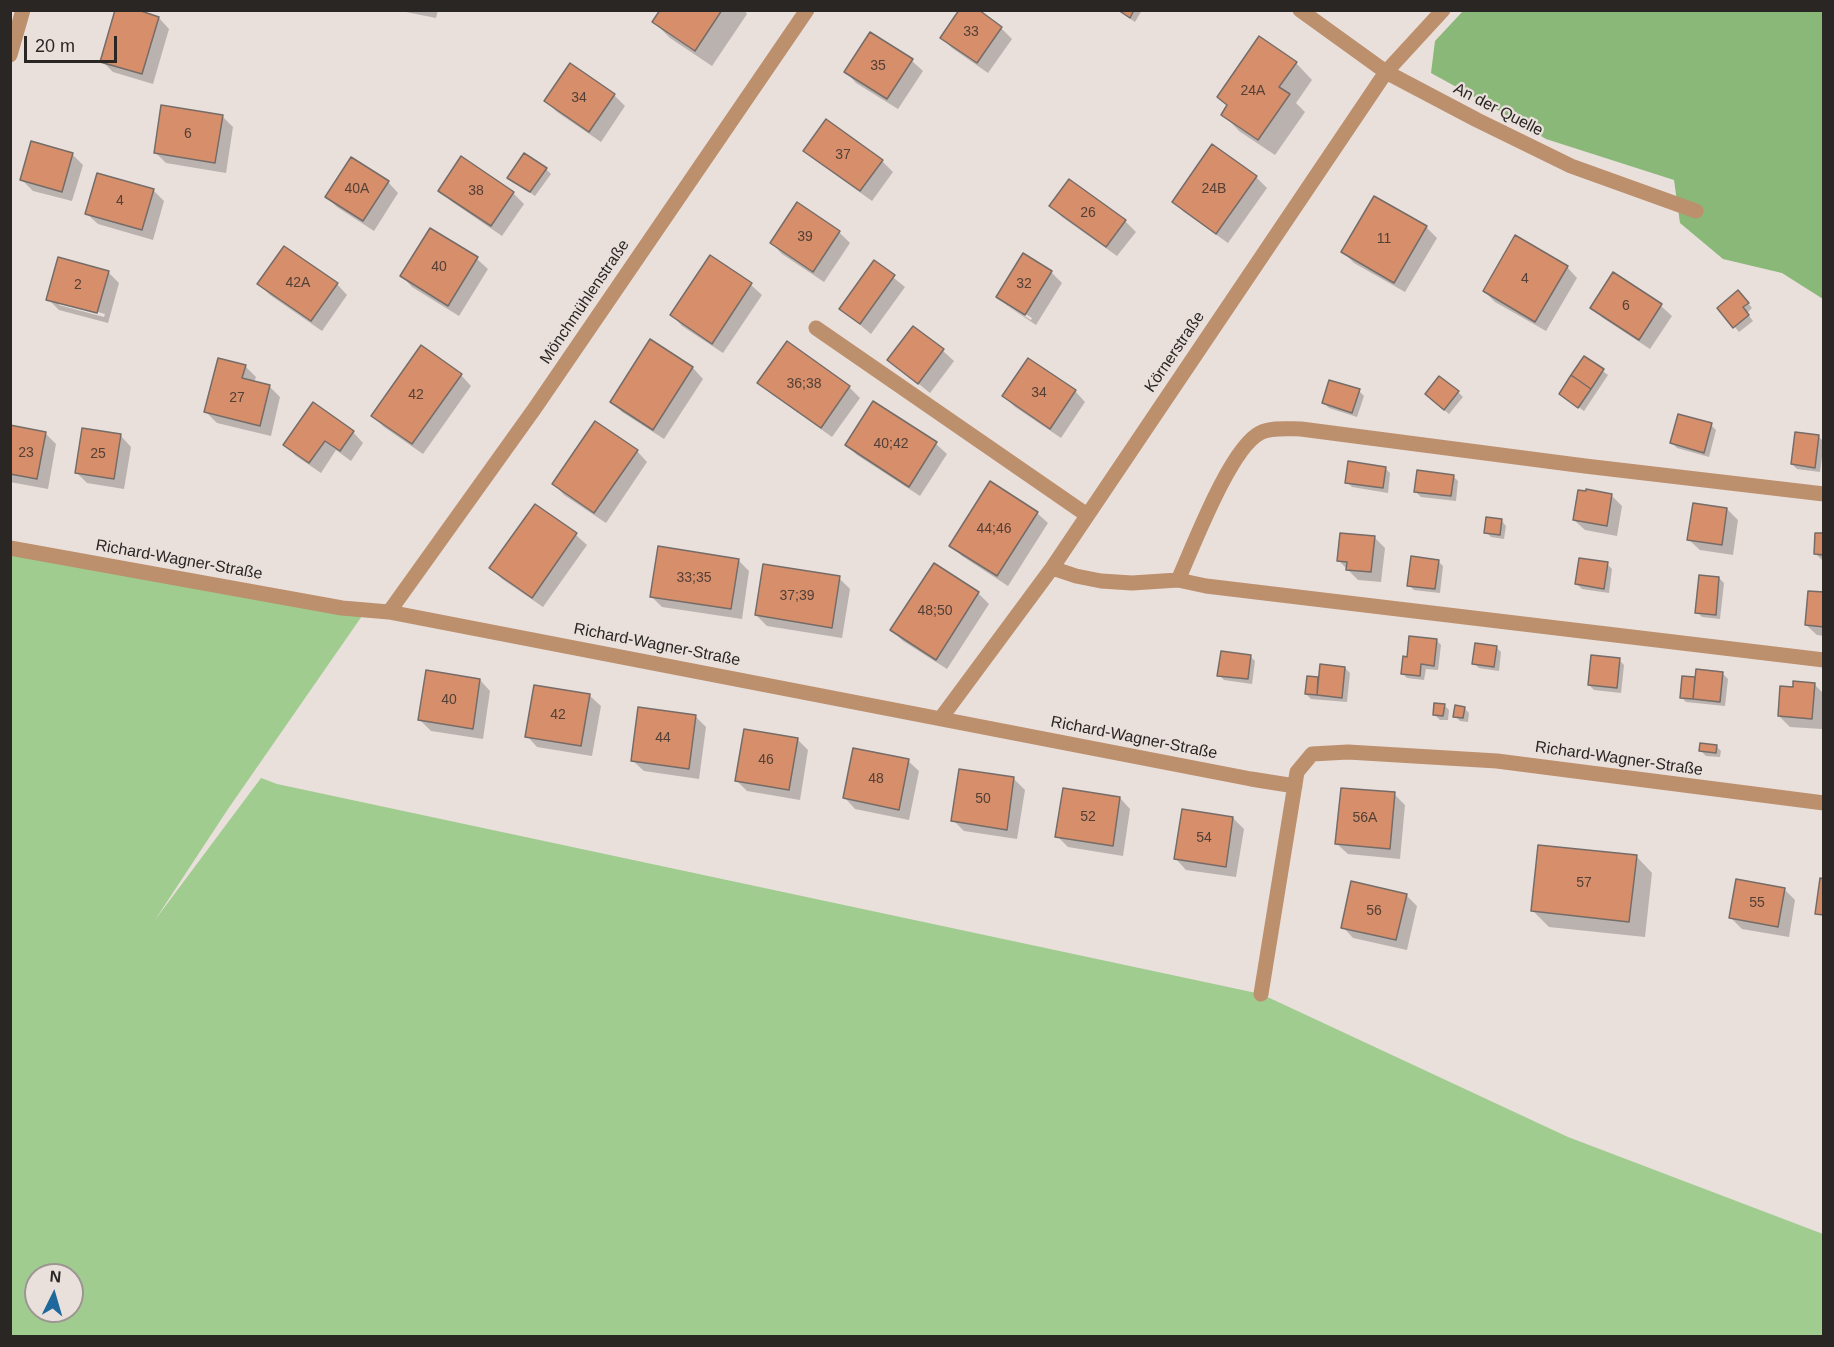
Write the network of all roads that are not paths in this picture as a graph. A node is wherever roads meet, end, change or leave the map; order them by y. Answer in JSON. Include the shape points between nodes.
{"nodes":[{"id":1,"x":23,"y":10,"type":"edge"},
{"id":2,"x":807,"y":10,"type":"edge"},
{"id":3,"x":1300,"y":10,"type":"edge"},
{"id":4,"x":1443,"y":10,"type":"edge"},
{"id":5,"x":10,"y":55,"type":"edge"},
{"id":6,"x":1386,"y":72,"type":"junction"},
{"id":7,"x":1695,"y":211,"type":"dead end"},
{"id":8,"x":816,"y":328,"type":"dead end"},
{"id":9,"x":1824,"y":494,"type":"edge"},
{"id":10,"x":1087,"y":515,"type":"junction"},
{"id":11,"x":10,"y":548,"type":"edge"},
{"id":12,"x":1052,"y":568,"type":"junction"},
{"id":13,"x":1178,"y":580,"type":"junction"},
{"id":14,"x":389,"y":612,"type":"junction"},
{"id":15,"x":1824,"y":660,"type":"edge"},
{"id":16,"x":941,"y":718,"type":"junction"},
{"id":17,"x":1295,"y":786,"type":"junction"},
{"id":18,"x":1824,"y":803,"type":"edge"},
{"id":19,"x":1261,"y":994,"type":"dead end"}],
"edges":[{"from":1,"to":5,"type":"street"},
{"from":2,"to":14,"type":"street","name":"Mönchmühlenstraße","via":[[535,408]]},
{"from":3,"to":6,"type":"street","name":"An der Quelle"},
{"from":4,"to":6,"type":"street","name":"Körnerstraße"},
{"from":6,"to":7,"type":"street","name":"An der Quelle","via":[[1571,166]]},
{"from":6,"to":10,"type":"street","name":"Körnerstraße"},
{"from":8,"to":10,"type":"street"},
{"from":9,"to":13,"type":"street","via":[[1283,429],[1260,433],[1230,465]]},
{"from":10,"to":12,"type":"street","name":"Körnerstraße"},
{"from":11,"to":14,"type":"street","name":"Richard-Wagner-Straße","via":[[342,608]]},
{"from":12,"to":13,"type":"street","via":[[1101,581]]},
{"from":12,"to":16,"type":"street","name":"Körnerstraße"},
{"from":13,"to":15,"type":"street"},
{"from":14,"to":16,"type":"street","name":"Richard-Wagner-Straße"},
{"from":16,"to":17,"type":"street","name":"Richard-Wagner-Straße"},
{"from":17,"to":18,"type":"street","name":"Richard-Wagner-Straße","via":[[1297,772],[1312,754],[1348,752],[1497,761]]},
{"from":17,"to":19,"type":"street","name":"Richard-Wagner-Straße"}]}
